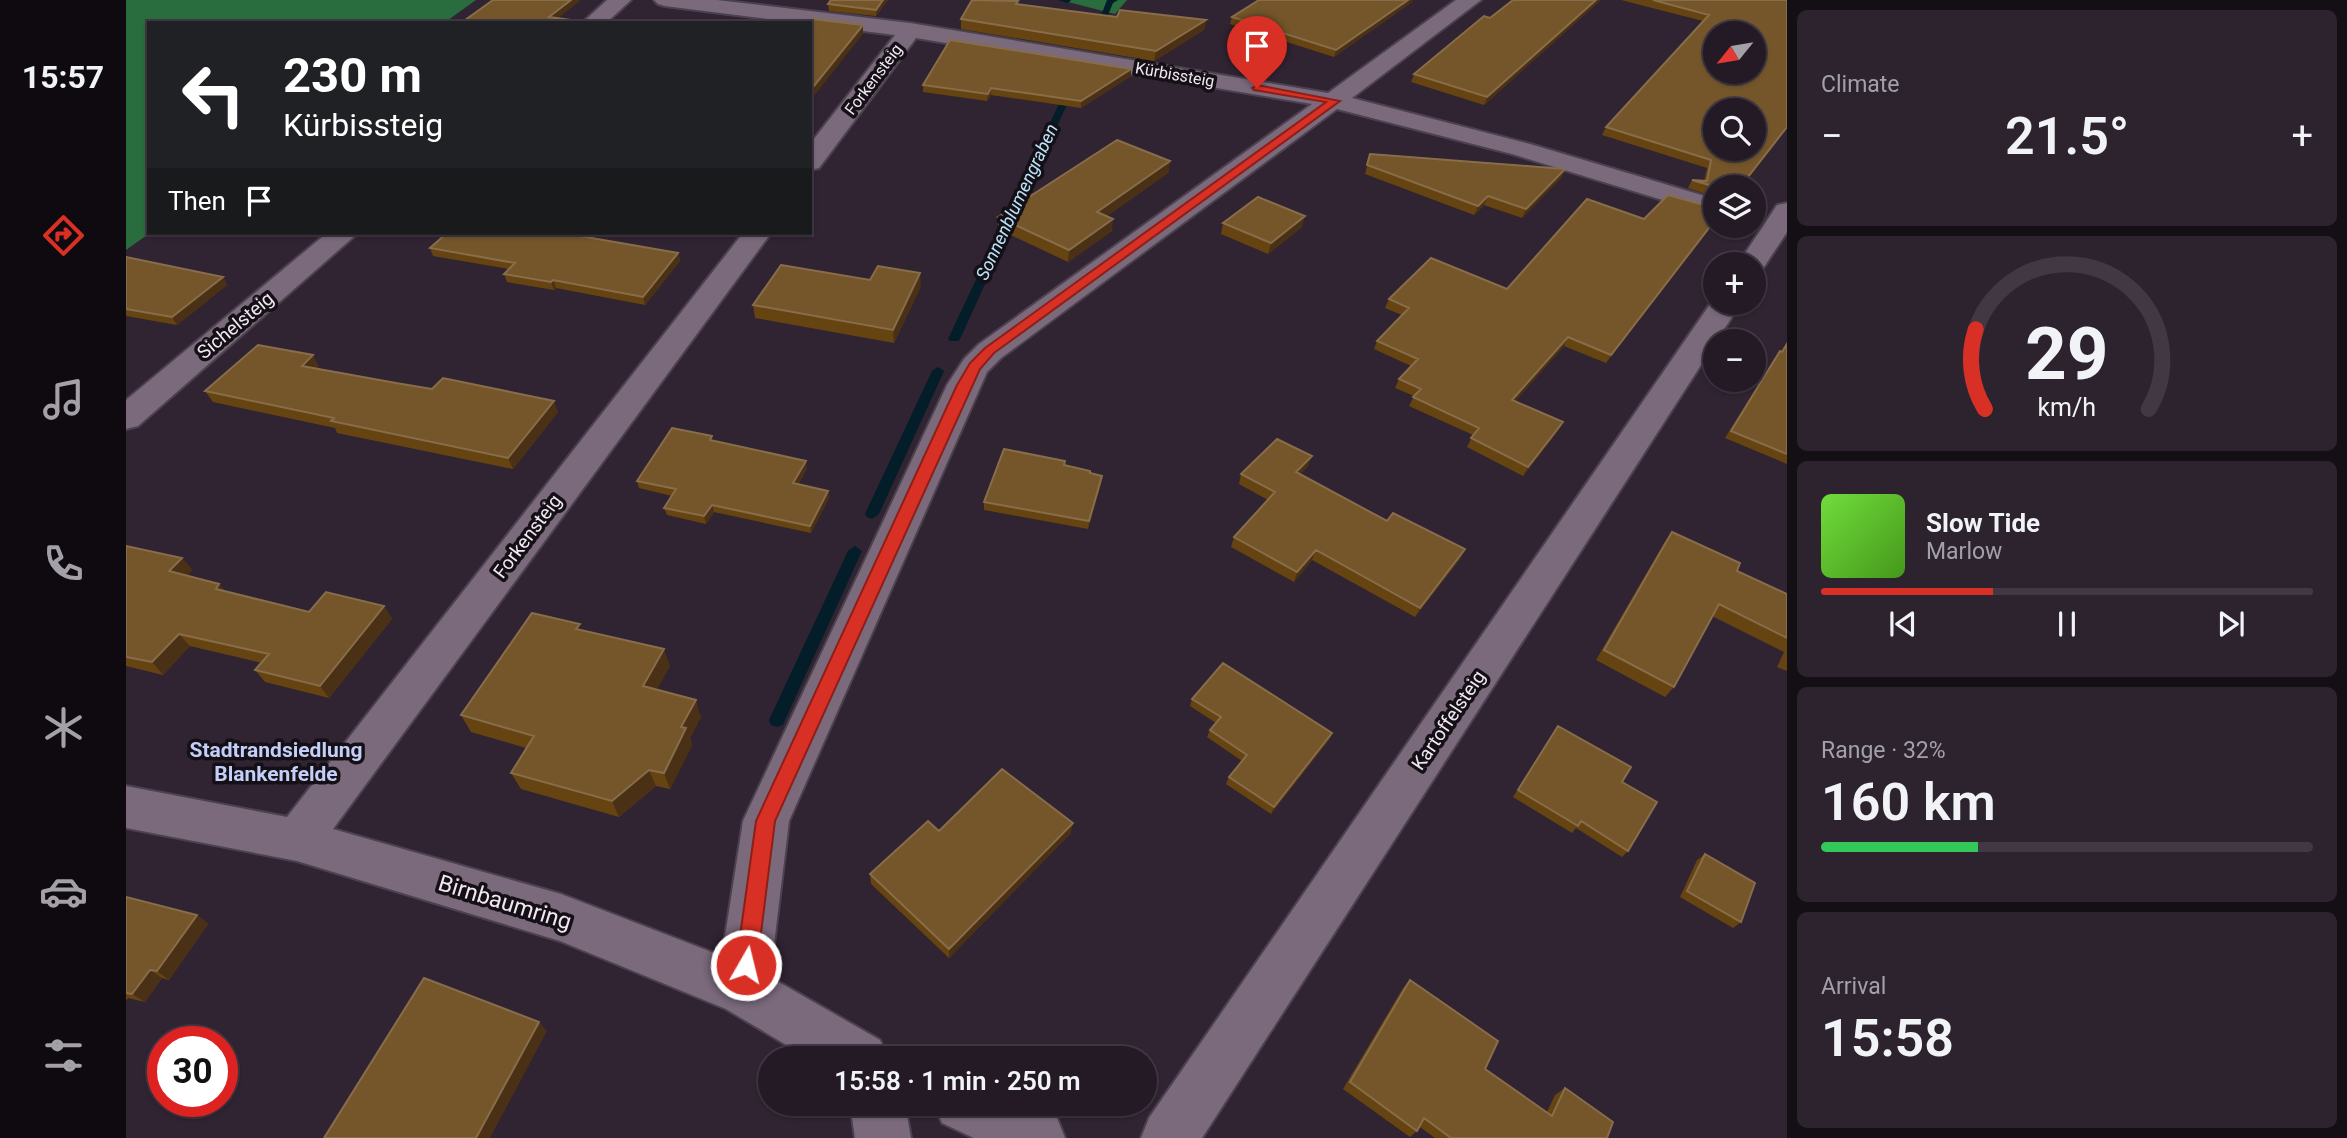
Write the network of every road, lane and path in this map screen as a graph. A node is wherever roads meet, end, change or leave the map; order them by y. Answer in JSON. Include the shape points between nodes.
{"nodes":[{"id":1,"x":620,"y":0,"type":"edge"},
{"id":2,"x":665,"y":0,"type":"edge"},
{"id":3,"x":1470,"y":0,"type":"edge"},
{"id":4,"x":595,"y":21,"type":"edge"},
{"id":5,"x":911,"y":30,"type":"junction"},
{"id":6,"x":1335,"y":101,"type":"junction"},
{"id":7,"x":812,"y":159,"type":"edge"},
{"id":8,"x":1703,"y":204,"type":"edge"},
{"id":9,"x":1772,"y":219,"type":"edge"},
{"id":10,"x":342,"y":235,"type":"edge"},
{"id":11,"x":755,"y":235,"type":"edge"},
{"id":12,"x":1757,"y":252,"type":"edge"},
{"id":13,"x":1718,"y":315,"type":"edge"},
{"id":14,"x":126,"y":418,"type":"edge"},
{"id":15,"x":126,"y":807,"type":"edge"},
{"id":16,"x":298,"y":840,"type":"junction"},
{"id":17,"x":743,"y":989,"type":"junction"},
{"id":18,"x":840,"y":1046,"type":"edge"},
{"id":19,"x":879,"y":1116,"type":"edge"},
{"id":20,"x":988,"y":1116,"type":"edge"},
{"id":21,"x":883,"y":1138,"type":"edge"},
{"id":22,"x":1037,"y":1138,"type":"edge"},
{"id":23,"x":1169,"y":1138,"type":"edge"}],
"edges":[{"from":1,"to":4,"type":"street"},
{"from":2,"to":5,"type":"street","name":"Kürbissteig"},
{"from":3,"to":6,"type":"street"},
{"from":5,"to":6,"type":"street","name":"Kürbissteig"},
{"from":5,"to":7,"type":"street","name":"Forkensteig"},
{"from":6,"to":8,"type":"street","name":"Kürbissteig","via":[[1521,149]]},
{"from":6,"to":17,"type":"street","via":[[975,366],[766,821]]},
{"from":9,"to":12,"type":"street"},
{"from":10,"to":14,"type":"street","name":"Sichelsteig"},
{"from":11,"to":16,"type":"street","name":"Forkensteig"},
{"from":13,"to":23,"type":"street","name":"Kartoffelsteig"},
{"from":15,"to":16,"type":"street","name":"Birnbaumring"},
{"from":16,"to":17,"type":"street","name":"Birnbaumring","via":[[561,918]]},
{"from":17,"to":18,"type":"street","name":"Birnbaumring"},
{"from":19,"to":21,"type":"street"},
{"from":20,"to":22,"type":"street"}]}
